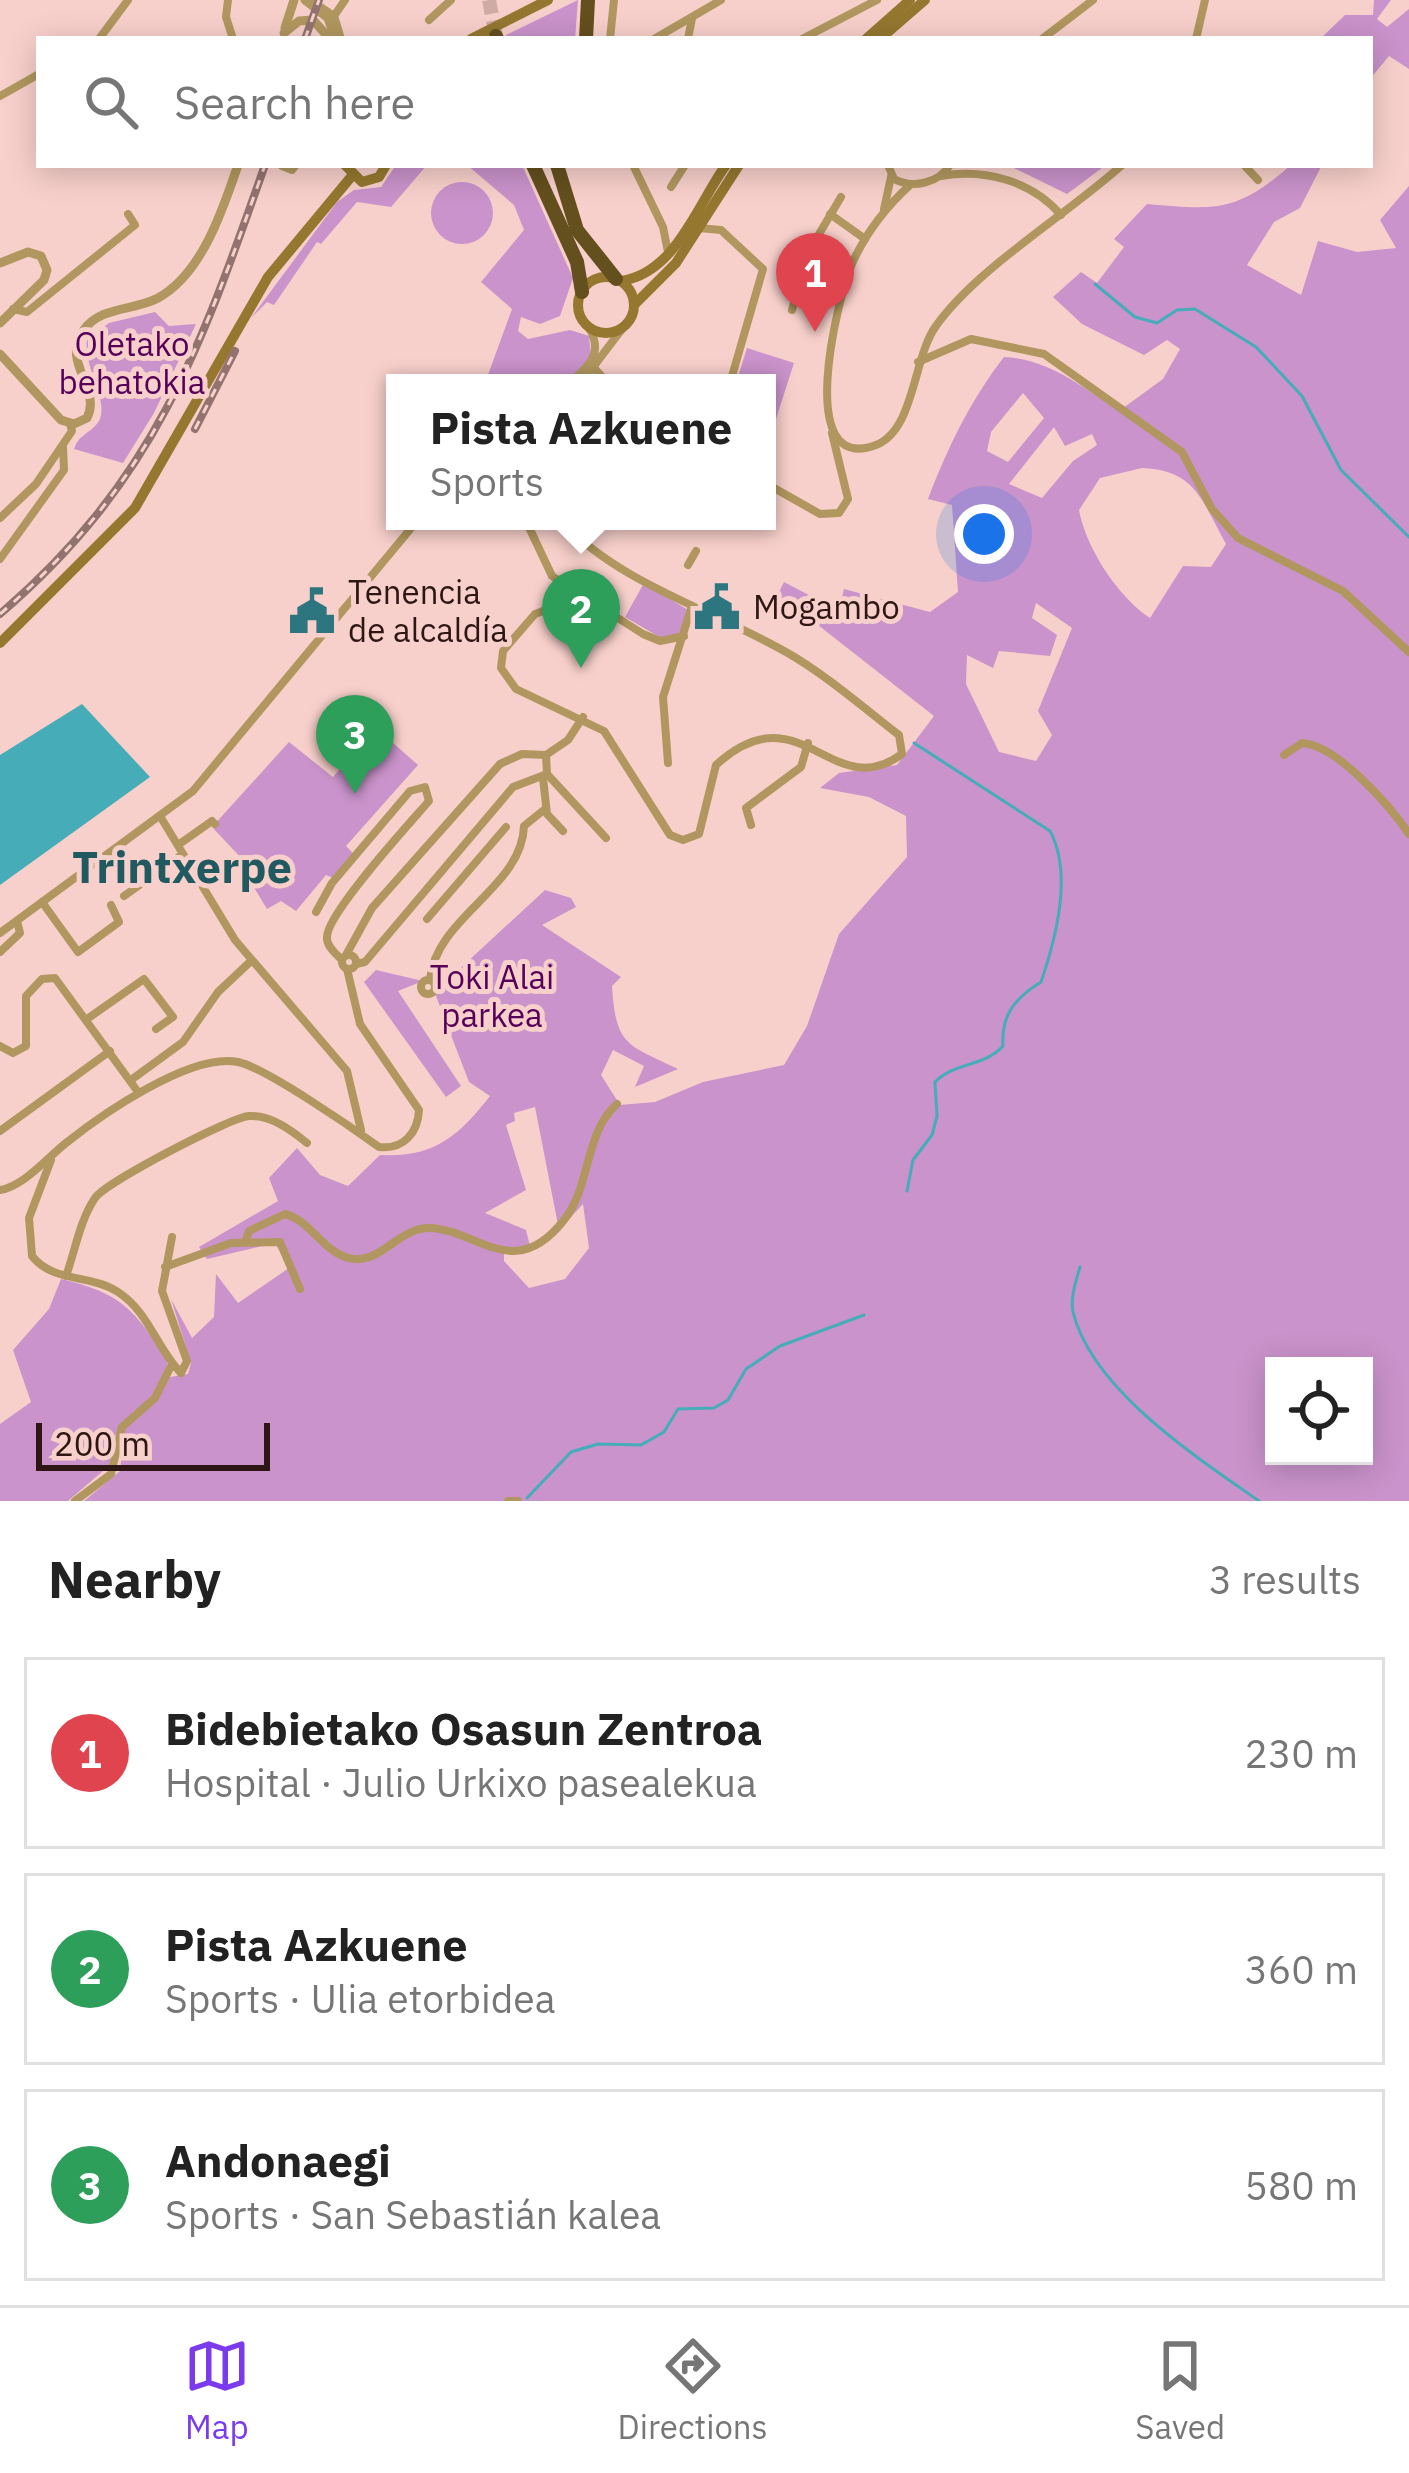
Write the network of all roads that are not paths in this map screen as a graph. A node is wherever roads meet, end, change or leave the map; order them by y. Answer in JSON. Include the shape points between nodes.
{"nodes":[{"id":1,"x":128,"y":0,"type":"edge"},
{"id":2,"x":228,"y":0,"type":"edge"},
{"id":3,"x":345,"y":0,"type":"edge"},
{"id":4,"x":451,"y":0,"type":"edge"},
{"id":5,"x":535,"y":0,"type":"edge"},
{"id":6,"x":548,"y":0,"type":"edge"},
{"id":7,"x":588,"y":0,"type":"edge"},
{"id":8,"x":614,"y":0,"type":"edge"},
{"id":9,"x":624,"y":0,"type":"edge"},
{"id":10,"x":722,"y":0,"type":"edge"},
{"id":11,"x":877,"y":0,"type":"edge"},
{"id":12,"x":910,"y":0,"type":"edge"},
{"id":13,"x":925,"y":0,"type":"edge"},
{"id":14,"x":1093,"y":0,"type":"edge"},
{"id":15,"x":1205,"y":0,"type":"edge"},
{"id":16,"x":301,"y":6,"type":"edge"},
{"id":17,"x":697,"y":12,"type":"junction"},
{"id":18,"x":334,"y":16,"type":"junction"},
{"id":19,"x":429,"y":20,"type":"dead end"},
{"id":20,"x":614,"y":20,"type":"junction"},
{"id":21,"x":101,"y":36,"type":"edge"},
{"id":22,"x":232,"y":36,"type":"edge"},
{"id":23,"x":283,"y":36,"type":"edge"},
{"id":24,"x":333,"y":36,"type":"edge"},
{"id":25,"x":334,"y":36,"type":"edge"},
{"id":26,"x":472,"y":36,"type":"edge"},
{"id":27,"x":473,"y":36,"type":"edge"},
{"id":28,"x":586,"y":36,"type":"edge"},
{"id":29,"x":611,"y":36,"type":"edge"},
{"id":30,"x":659,"y":36,"type":"edge"},
{"id":31,"x":689,"y":36,"type":"edge"},
{"id":32,"x":808,"y":36,"type":"edge"},
{"id":33,"x":869,"y":36,"type":"edge"},
{"id":34,"x":883,"y":36,"type":"edge"},
{"id":35,"x":1046,"y":36,"type":"edge"},
{"id":36,"x":1197,"y":36,"type":"edge"},
{"id":37,"x":36,"y":76,"type":"edge"},
{"id":38,"x":0,"y":96,"type":"edge"},
{"id":39,"x":237,"y":168,"type":"edge"},
{"id":40,"x":384,"y":168,"type":"edge"},
{"id":41,"x":534,"y":168,"type":"edge"},
{"id":42,"x":558,"y":168,"type":"edge"},
{"id":43,"x":634,"y":168,"type":"edge"},
{"id":44,"x":683,"y":168,"type":"edge"},
{"id":45,"x":724,"y":168,"type":"edge"},
{"id":46,"x":737,"y":168,"type":"edge"},
{"id":47,"x":948,"y":168,"type":"edge"},
{"id":48,"x":963,"y":168,"type":"edge"},
{"id":49,"x":1118,"y":168,"type":"edge"},
{"id":50,"x":1247,"y":168,"type":"edge"},
{"id":51,"x":890,"y":170,"type":"edge"},
{"id":52,"x":348,"y":171,"type":"edge"},
{"id":53,"x":970,"y":173,"type":"junction"},
{"id":54,"x":941,"y":176,"type":"junction"},
{"id":55,"x":1258,"y":180,"type":"dead end"},
{"id":56,"x":910,"y":185,"type":"junction"},
{"id":57,"x":671,"y":187,"type":"dead end"},
{"id":58,"x":841,"y":197,"type":"dead end"},
{"id":59,"x":128,"y":214,"type":"dead end"},
{"id":60,"x":830,"y":214,"type":"junction"},
{"id":61,"x":1061,"y":214,"type":"junction"},
{"id":62,"x":878,"y":220,"type":"junction"},
{"id":63,"x":698,"y":228,"type":"junction"},
{"id":64,"x":866,"y":239,"type":"junction"},
{"id":65,"x":669,"y":254,"type":"junction"},
{"id":66,"x":0,"y":263,"type":"edge"},
{"id":67,"x":619,"y":280,"type":"junction"},
{"id":68,"x":582,"y":292,"type":"junction"},
{"id":69,"x":634,"y":304,"type":"junction"},
{"id":70,"x":13,"y":309,"type":"junction"},
{"id":71,"x":792,"y":310,"type":"dead end"},
{"id":72,"x":0,"y":323,"type":"edge"},
{"id":73,"x":589,"y":328,"type":"junction"},
{"id":74,"x":622,"y":329,"type":"junction"},
{"id":75,"x":0,"y":354,"type":"edge"},
{"id":76,"x":919,"y":362,"type":"junction"},
{"id":77,"x":595,"y":369,"type":"junction"},
{"id":78,"x":578,"y":374,"type":"edge"},
{"id":79,"x":590,"y":374,"type":"edge"},
{"id":80,"x":598,"y":374,"type":"edge"},
{"id":81,"x":733,"y":374,"type":"edge"},
{"id":82,"x":70,"y":424,"type":"junction"},
{"id":83,"x":832,"y":432,"type":"junction"},
{"id":84,"x":63,"y":447,"type":"junction"},
{"id":85,"x":776,"y":489,"type":"edge"},
{"id":86,"x":0,"y":518,"type":"edge"},
{"id":87,"x":410,"y":530,"type":"edge"},
{"id":88,"x":530,"y":530,"type":"edge"},
{"id":89,"x":569,"y":530,"type":"edge"},
{"id":90,"x":697,"y":551,"type":"dead end"},
{"id":91,"x":0,"y":560,"type":"edge"},
{"id":92,"x":688,"y":565,"type":"dead end"},
{"id":93,"x":583,"y":596,"type":"junction"},
{"id":94,"x":691,"y":609,"type":"junction"},
{"id":95,"x":685,"y":636,"type":"junction"},
{"id":96,"x":0,"y":643,"type":"edge"},
{"id":97,"x":1409,"y":652,"type":"edge"},
{"id":98,"x":583,"y":717,"type":"junction"},
{"id":99,"x":808,"y":743,"type":"junction"},
{"id":100,"x":1284,"y":754,"type":"dead end"},
{"id":101,"x":546,"y":755,"type":"junction"},
{"id":102,"x":668,"y":763,"type":"dead end"},
{"id":103,"x":545,"y":775,"type":"junction"},
{"id":104,"x":544,"y":809,"type":"junction"},
{"id":105,"x":160,"y":816,"type":"junction"},
{"id":106,"x":215,"y":824,"type":"dead end"},
{"id":107,"x":751,"y":825,"type":"dead end"},
{"id":108,"x":506,"y":827,"type":"dead end"},
{"id":109,"x":562,"y":831,"type":"dead end"},
{"id":110,"x":1409,"y":834,"type":"edge"},
{"id":111,"x":606,"y":838,"type":"dead end"},
{"id":112,"x":181,"y":849,"type":"junction"},
{"id":113,"x":124,"y":896,"type":"dead end"},
{"id":114,"x":42,"y":902,"type":"junction"},
{"id":115,"x":111,"y":905,"type":"dead end"},
{"id":116,"x":316,"y":912,"type":"dead end"},
{"id":117,"x":427,"y":919,"type":"dead end"},
{"id":118,"x":17,"y":921,"type":"junction"},
{"id":119,"x":0,"y":932,"type":"edge"},
{"id":120,"x":0,"y":952,"type":"edge"},
{"id":121,"x":250,"y":961,"type":"junction"},
{"id":122,"x":349,"y":963,"type":"junction"},
{"id":123,"x":430,"y":979,"type":"dead end"},
{"id":124,"x":87,"y":1019,"type":"junction"},
{"id":125,"x":156,"y":1029,"type":"dead end"},
{"id":126,"x":1,"y":1047,"type":"edge"},
{"id":127,"x":110,"y":1052,"type":"junction"},
{"id":128,"x":131,"y":1080,"type":"junction"},
{"id":129,"x":138,"y":1092,"type":"junction"},
{"id":130,"x":617,"y":1104,"type":"dead end"},
{"id":131,"x":0,"y":1130,"type":"edge"},
{"id":132,"x":361,"y":1130,"type":"junction"},
{"id":133,"x":307,"y":1143,"type":"dead end"},
{"id":134,"x":52,"y":1159,"type":"junction"},
{"id":135,"x":0,"y":1190,"type":"edge"},
{"id":136,"x":172,"y":1237,"type":"dead end"},
{"id":137,"x":246,"y":1240,"type":"junction"},
{"id":138,"x":165,"y":1267,"type":"junction"},
{"id":139,"x":66,"y":1276,"type":"junction"},
{"id":140,"x":300,"y":1289,"type":"dead end"},
{"id":141,"x":172,"y":1362,"type":"junction"},
{"id":142,"x":75,"y":1501,"type":"edge"},
{"id":143,"x":508,"y":1501,"type":"edge"},
{"id":144,"x":518,"y":1501,"type":"edge"}],
"edges":[{"from":1,"to":21,"type":"street"},
{"from":2,"to":22,"type":"street"},
{"from":3,"to":18,"type":"street"},
{"from":4,"to":19,"type":"street"},
{"from":5,"to":26,"type":"main road"},
{"from":6,"to":27,"type":"main road"},
{"from":7,"to":28,"type":"highway"},
{"from":8,"to":20,"type":"street"},
{"from":9,"to":20,"type":"street"},
{"from":10,"to":17,"type":"street"},
{"from":11,"to":32,"type":"street"},
{"from":12,"to":33,"type":"main road"},
{"from":13,"to":34,"type":"main road"},
{"from":14,"to":35,"type":"street"},
{"from":15,"to":36,"type":"street"},
{"from":16,"to":18,"type":"street"},
{"from":16,"to":23,"type":"street"},
{"from":16,"to":24,"type":"street","via":[[331,22]]},
{"from":17,"to":30,"type":"street"},
{"from":17,"to":31,"type":"street"},
{"from":18,"to":25,"type":"street"},
{"from":20,"to":29,"type":"street"},
{"from":37,"to":38,"type":"street"},
{"from":39,"to":82,"type":"street","via":[[214,228],[172,286],[154,300],[98,316],[81,333],[76,362],[92,405],[87,418]]},
{"from":40,"to":52,"type":"main road","via":[[374,181]]},
{"from":41,"to":68,"type":"highway","via":[[577,262]]},
{"from":42,"to":67,"type":"highway","via":[[577,230]]},
{"from":43,"to":65,"type":"street"},
{"from":44,"to":57,"type":"street"},
{"from":45,"to":65,"type":"main road"},
{"from":46,"to":63,"type":"main road"},
{"from":47,"to":54,"type":"street"},
{"from":48,"to":53,"type":"street"},
{"from":49,"to":61,"type":"street"},
{"from":50,"to":55,"type":"street"},
{"from":51,"to":56,"type":"street"},
{"from":51,"to":62,"type":"street"},
{"from":52,"to":96,"type":"main road","via":[[268,277],[135,508]]},
{"from":53,"to":54,"type":"street"},
{"from":53,"to":61,"type":"street","via":[[1019,183]]},
{"from":54,"to":56,"type":"street"},
{"from":56,"to":62,"type":"street"},
{"from":58,"to":60,"type":"street"},
{"from":59,"to":70,"type":"street","via":[[135,225],[88,264],[27,312]]},
{"from":60,"to":64,"type":"street"},
{"from":60,"to":71,"type":"street"},
{"from":61,"to":76,"type":"street","via":[[946,313]]},
{"from":62,"to":64,"type":"street"},
{"from":63,"to":69,"type":"main road"},
{"from":63,"to":81,"type":"street","via":[[721,230],[763,269]]},
{"from":64,"to":83,"type":"street","via":[[843,293],[825,400]]},
{"from":65,"to":67,"type":"main road","via":[[649,273]]},
{"from":66,"to":70,"type":"street","via":[[28,252],[46,262],[44,280]]},
{"from":67,"to":68,"type":"main road","via":[[600,278]]},
{"from":67,"to":69,"type":"main road"},
{"from":68,"to":73,"type":"main road","via":[[579,312]]},
{"from":69,"to":74,"type":"main road"},
{"from":70,"to":72,"type":"street"},
{"from":73,"to":74,"type":"main road"},
{"from":73,"to":78,"type":"street","via":[[595,356]]},
{"from":74,"to":77,"type":"street"},
{"from":75,"to":82,"type":"street"},
{"from":76,"to":83,"type":"street","via":[[886,440],[857,446]]},
{"from":76,"to":97,"type":"street","via":[[971,339],[1044,354],[1182,452],[1224,527],[1342,591]]},
{"from":77,"to":79,"type":"street"},
{"from":77,"to":80,"type":"street"},
{"from":82,"to":84,"type":"street"},
{"from":83,"to":85,"type":"street","via":[[848,499],[839,513],[820,514]]},
{"from":84,"to":86,"type":"street"},
{"from":84,"to":91,"type":"street","via":[[64,470]]},
{"from":87,"to":105,"type":"street","via":[[216,766]]},
{"from":88,"to":93,"type":"street","via":[[552,576]]},
{"from":89,"to":94,"type":"street"},
{"from":90,"to":92,"type":"street"},
{"from":93,"to":95,"type":"street","via":[[660,641]]},
{"from":93,"to":98,"type":"street","via":[[535,614],[501,660],[516,689]]},
{"from":94,"to":95,"type":"street"},
{"from":94,"to":99,"type":"street","via":[[789,653],[899,735],[902,754],[890,763],[840,768]]},
{"from":95,"to":102,"type":"street","via":[[663,697]]},
{"from":98,"to":99,"type":"street","via":[[618,748],[664,828],[682,840],[704,829],[711,775],[728,754],[760,739]]},
{"from":98,"to":101,"type":"street"},
{"from":99,"to":107,"type":"street","via":[[805,763],[746,808]]},
{"from":100,"to":110,"type":"street","via":[[1302,743],[1317,747],[1383,797]]},
{"from":101,"to":103,"type":"street"},
{"from":101,"to":122,"type":"street","via":[[500,764],[372,908]]},
{"from":103,"to":104,"type":"street"},
{"from":103,"to":111,"type":"street"},
{"from":103,"to":122,"type":"street","via":[[513,787],[365,962]]},
{"from":104,"to":109,"type":"street"},
{"from":104,"to":123,"type":"street","via":[[524,826],[523,852],[442,945]]},
{"from":105,"to":112,"type":"street"},
{"from":105,"to":114,"type":"street"},
{"from":106,"to":112,"type":"street"},
{"from":108,"to":117,"type":"street"},
{"from":112,"to":113,"type":"street"},
{"from":112,"to":121,"type":"street"},
{"from":114,"to":115,"type":"street","via":[[78,952],[121,924]]},
{"from":114,"to":118,"type":"street"},
{"from":116,"to":122,"type":"street","via":[[410,791],[425,787],[429,800],[327,932],[328,945]]},
{"from":118,"to":119,"type":"street"},
{"from":118,"to":120,"type":"street","via":[[20,933]]},
{"from":121,"to":128,"type":"street","via":[[183,1042]]},
{"from":121,"to":132,"type":"street","via":[[347,1071]]},
{"from":122,"to":132,"type":"street","via":[[350,993],[368,1037],[419,1110],[415,1130],[391,1148]]},
{"from":124,"to":125,"type":"street","via":[[145,979],[173,1018]]},
{"from":124,"to":126,"type":"street","via":[[55,978],[34,983],[24,1003],[29,1040],[20,1051]]},
{"from":124,"to":127,"type":"street"},
{"from":127,"to":128,"type":"street"},
{"from":127,"to":131,"type":"street"},
{"from":128,"to":129,"type":"street"},
{"from":129,"to":132,"type":"street","via":[[236,1061]]},
{"from":129,"to":134,"type":"street"},
{"from":130,"to":137,"type":"street","via":[[603,1116],[566,1218],[539,1244],[487,1249],[424,1228],[358,1259],[285,1214]]},
{"from":133,"to":139,"type":"street","via":[[268,1119],[244,1116],[129,1170],[96,1197]]},
{"from":134,"to":135,"type":"street"},
{"from":134,"to":139,"type":"street","via":[[31,1207],[28,1246],[38,1264]]},
{"from":136,"to":138,"type":"street"},
{"from":137,"to":138,"type":"street"},
{"from":137,"to":140,"type":"street","via":[[280,1242]]},
{"from":138,"to":141,"type":"street","via":[[164,1302],[187,1361],[181,1373]]},
{"from":139,"to":141,"type":"street","via":[[128,1300]]},
{"from":141,"to":142,"type":"street","via":[[154,1398],[122,1426],[111,1474]]},
{"from":143,"to":144,"type":"street"}]}
